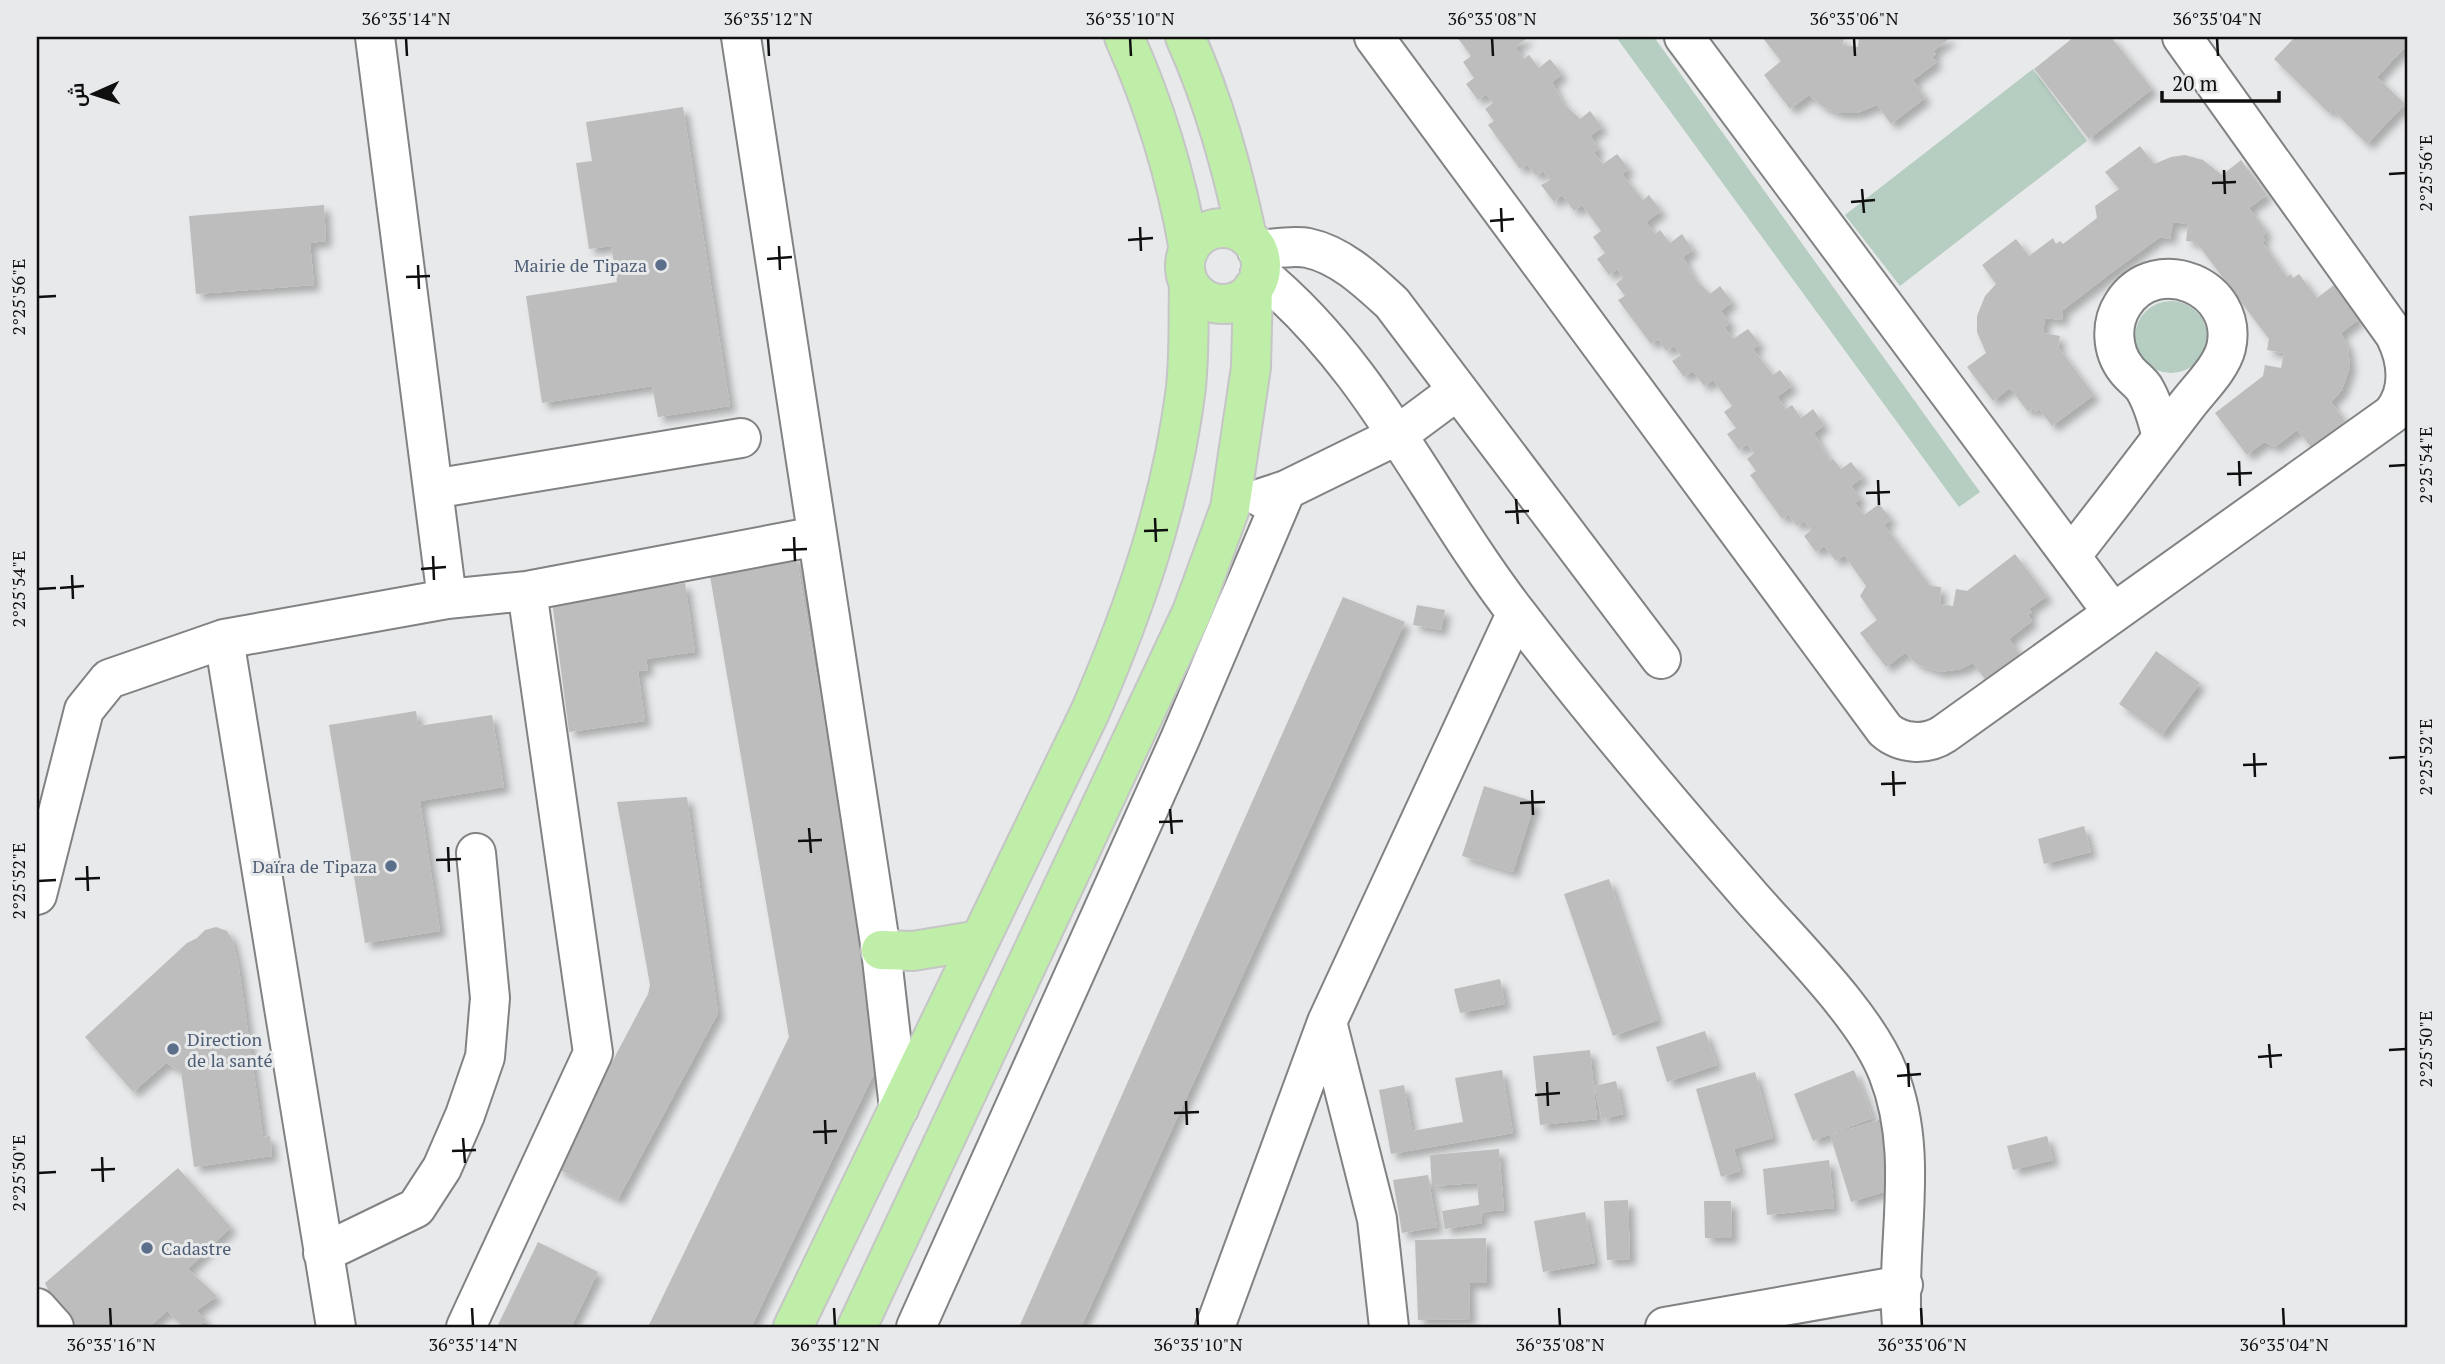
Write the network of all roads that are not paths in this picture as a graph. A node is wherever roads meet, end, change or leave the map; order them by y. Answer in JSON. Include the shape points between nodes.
{"nodes":[{"id":1,"x":375,"y":37,"type":"edge"},
{"id":2,"x":741,"y":37,"type":"edge"},
{"id":3,"x":1124,"y":37,"type":"edge"},
{"id":4,"x":1185,"y":37,"type":"edge"},
{"id":5,"x":1374,"y":37,"type":"edge"},
{"id":6,"x":1684,"y":37,"type":"edge"},
{"id":7,"x":2182,"y":37,"type":"edge"},
{"id":8,"x":1254,"y":262,"type":"junction"},
{"id":9,"x":1189,"y":266,"type":"junction"},
{"id":10,"x":1458,"y":390,"type":"junction"},
{"id":11,"x":1396,"y":436,"type":"junction"},
{"id":12,"x":741,"y":438,"type":"dead end"},
{"id":13,"x":2162,"y":438,"type":"dead end"},
{"id":14,"x":433,"y":489,"type":"junction"},
{"id":15,"x":1286,"y":490,"type":"junction"},
{"id":16,"x":1230,"y":508,"type":"junction"},
{"id":17,"x":817,"y":536,"type":"junction"},
{"id":18,"x":2071,"y":556,"type":"junction"},
{"id":19,"x":527,"y":592,"type":"junction"},
{"id":20,"x":447,"y":599,"type":"junction"},
{"id":21,"x":1516,"y":614,"type":"junction"},
{"id":22,"x":2113,"y":614,"type":"junction"},
{"id":23,"x":224,"y":639,"type":"junction"},
{"id":24,"x":1661,"y":659,"type":"dead end"},
{"id":25,"x":476,"y":853,"type":"dead end"},
{"id":26,"x":37,"y":895,"type":"edge"},
{"id":27,"x":980,"y":940,"type":"junction"},
{"id":28,"x":881,"y":950,"type":"junction"},
{"id":29,"x":1327,"y":1022,"type":"junction"},
{"id":30,"x":899,"y":1108,"type":"junction"},
{"id":31,"x":323,"y":1253,"type":"junction"},
{"id":32,"x":1903,"y":1285,"type":"junction"},
{"id":33,"x":37,"y":1308,"type":"edge"},
{"id":34,"x":54,"y":1327,"type":"edge"},
{"id":35,"x":336,"y":1327,"type":"edge"},
{"id":36,"x":466,"y":1327,"type":"edge"},
{"id":37,"x":793,"y":1327,"type":"edge"},
{"id":38,"x":857,"y":1327,"type":"edge"},
{"id":39,"x":916,"y":1327,"type":"edge"},
{"id":40,"x":1214,"y":1327,"type":"edge"},
{"id":41,"x":1389,"y":1327,"type":"edge"},
{"id":42,"x":1665,"y":1327,"type":"edge"},
{"id":43,"x":1902,"y":1327,"type":"edge"}],
"edges":[{"from":1,"to":14,"type":"street"},
{"from":2,"to":17,"type":"street"},
{"from":3,"to":9,"type":"main road","via":[[1148,91],[1174,171]]},
{"from":4,"to":8,"type":"main road","via":[[1221,132]]},
{"from":5,"to":22,"type":"street","via":[[1894,737],[1934,741]]},
{"from":6,"to":18,"type":"street"},
{"from":7,"to":22,"type":"street","via":[[2395,335],[2404,362],[2406,390],[2392,414]]},
{"from":8,"to":9,"type":"main road","via":[[1232,229],[1215,229],[1200,236]]},
{"from":8,"to":9,"type":"main road","via":[[1233,303],[1216,303],[1200,296]]},
{"from":8,"to":10,"type":"street","via":[[1307,248],[1339,260],[1392,303]]},
{"from":8,"to":11,"type":"street","via":[[1320,331]]},
{"from":8,"to":16,"type":"main road","via":[[1251,367]]},
{"from":9,"to":27,"type":"main road","via":[[1185,393],[1158,531],[1128,625]]},
{"from":10,"to":11,"type":"street"},
{"from":10,"to":24,"type":"street"},
{"from":11,"to":15,"type":"street"},
{"from":11,"to":21,"type":"street"},
{"from":12,"to":14,"type":"street"},
{"from":13,"to":18,"type":"street"},
{"from":14,"to":20,"type":"street"},
{"from":15,"to":16,"type":"street"},
{"from":15,"to":39,"type":"street","via":[[1180,739]]},
{"from":16,"to":38,"type":"main road","via":[[1192,612]]},
{"from":17,"to":19,"type":"street"},
{"from":17,"to":28,"type":"street"},
{"from":18,"to":22,"type":"street"},
{"from":19,"to":20,"type":"street"},
{"from":19,"to":36,"type":"street","via":[[593,1053]]},
{"from":20,"to":23,"type":"street"},
{"from":21,"to":29,"type":"street"},
{"from":21,"to":32,"type":"street","via":[[1693,830],[1851,1012],[1888,1072],[1905,1130]]},
{"from":23,"to":26,"type":"street","via":[[110,679],[84,710]]},
{"from":23,"to":31,"type":"street"},
{"from":25,"to":31,"type":"street","via":[[490,998],[485,1057],[465,1115],[442,1168],[416,1208]]},
{"from":27,"to":28,"type":"main road","via":[[913,951]]},
{"from":27,"to":30,"type":"main road"},
{"from":28,"to":30,"type":"street"},
{"from":29,"to":40,"type":"street"},
{"from":29,"to":41,"type":"street","via":[[1377,1219]]},
{"from":30,"to":37,"type":"main road"},
{"from":31,"to":35,"type":"street"},
{"from":32,"to":42,"type":"street"},
{"from":32,"to":43,"type":"street"},
{"from":33,"to":34,"type":"street"}]}
